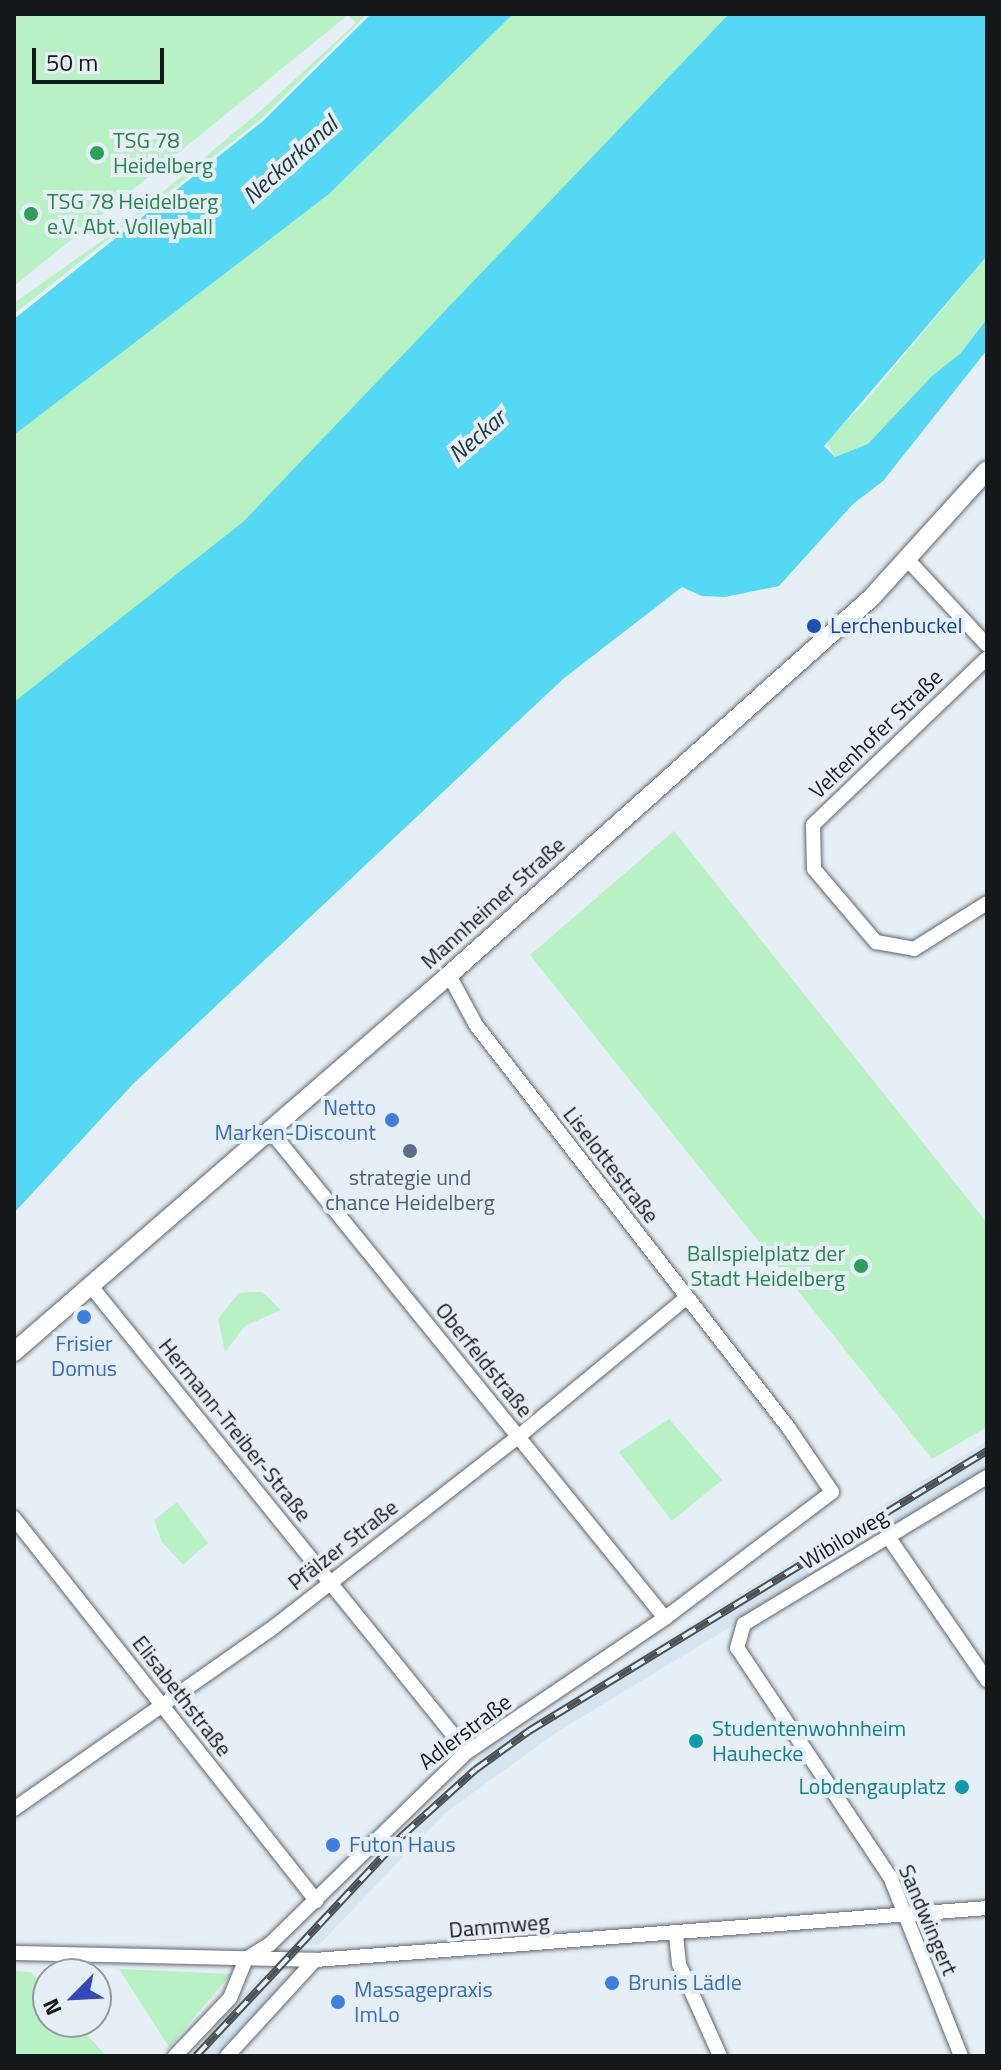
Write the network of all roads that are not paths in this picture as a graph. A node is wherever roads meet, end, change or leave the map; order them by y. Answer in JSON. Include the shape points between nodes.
{"nodes":[{"id":1,"x":987,"y":470,"type":"edge"},
{"id":2,"x":907,"y":559,"type":"junction"},
{"id":3,"x":987,"y":645,"type":"edge"},
{"id":4,"x":987,"y":658,"type":"edge"},
{"id":5,"x":987,"y":903,"type":"edge"},
{"id":6,"x":449,"y":975,"type":"junction"},
{"id":7,"x":269,"y":1129,"type":"junction"},
{"id":8,"x":90,"y":1285,"type":"junction"},
{"id":9,"x":686,"y":1298,"type":"junction"},
{"id":10,"x":14,"y":1352,"type":"edge"},
{"id":11,"x":518,"y":1437,"type":"junction"},
{"id":12,"x":987,"y":1477,"type":"edge"},
{"id":13,"x":832,"y":1492,"type":"joint"},
{"id":14,"x":14,"y":1518,"type":"edge"},
{"id":15,"x":889,"y":1538,"type":"junction"},
{"id":16,"x":329,"y":1583,"type":"junction"},
{"id":17,"x":665,"y":1618,"type":"junction"},
{"id":18,"x":737,"y":1648,"type":"joint"},
{"id":19,"x":987,"y":1680,"type":"edge"},
{"id":20,"x":163,"y":1707,"type":"junction"},
{"id":21,"x":467,"y":1752,"type":"junction"},
{"id":22,"x":14,"y":1809,"type":"edge"},
{"id":23,"x":316,"y":1901,"type":"junction"},
{"id":24,"x":987,"y":1908,"type":"edge"},
{"id":25,"x":904,"y":1915,"type":"junction"},
{"id":26,"x":676,"y":1935,"type":"junction"},
{"id":27,"x":14,"y":1953,"type":"edge"},
{"id":28,"x":246,"y":1959,"type":"junction"},
{"id":29,"x":312,"y":1962,"type":"junction"},
{"id":30,"x":175,"y":2056,"type":"edge"},
{"id":31,"x":227,"y":2056,"type":"edge"},
{"id":32,"x":720,"y":2056,"type":"edge"},
{"id":33,"x":961,"y":2056,"type":"edge"}],
"edges":[{"from":1,"to":2,"type":"street","name":"Mannheimer Straße"},
{"from":2,"to":3,"type":"street"},
{"from":2,"to":6,"type":"street","name":"Mannheimer Straße"},
{"from":4,"to":5,"type":"street","name":"Veltenhofer Straße","via":[[813,825],[814,869],[876,942],[914,949]]},
{"from":6,"to":7,"type":"street","name":"Mannheimer Straße"},
{"from":6,"to":9,"type":"street","name":"Liselottestraße","via":[[476,1025]]},
{"from":7,"to":8,"type":"street","name":"Mannheimer Straße"},
{"from":7,"to":11,"type":"street","name":"Oberfeldstraße"},
{"from":8,"to":10,"type":"street","name":"Mannheimer Straße"},
{"from":8,"to":16,"type":"street","name":"Hermann-Treiber-Straße"},
{"from":9,"to":11,"type":"street","name":"Pfälzer Straße"},
{"from":9,"to":13,"type":"street","name":"Liselottestraße"},
{"from":11,"to":16,"type":"street","name":"Pfälzer Straße"},
{"from":11,"to":17,"type":"street","name":"Oberfeldstraße"},
{"from":12,"to":15,"type":"street","name":"Wibiloweg"},
{"from":13,"to":17,"type":"street","name":"Adlerstraße"},
{"from":14,"to":20,"type":"street","name":"Elisabethstraße"},
{"from":15,"to":18,"type":"street","name":"Wibiloweg","via":[[744,1624]]},
{"from":15,"to":19,"type":"street"},
{"from":16,"to":20,"type":"street","name":"Pfälzer Straße"},
{"from":16,"to":21,"type":"street","name":"Hermann-Treiber-Straße"},
{"from":17,"to":21,"type":"street","name":"Adlerstraße"},
{"from":18,"to":25,"type":"street","name":"Sandwingert","via":[[890,1877]]},
{"from":20,"to":22,"type":"street","name":"Pfälzer Straße"},
{"from":20,"to":23,"type":"street","name":"Elisabethstraße"},
{"from":21,"to":23,"type":"street","name":"Adlerstraße"},
{"from":23,"to":28,"type":"street","name":"Adlerstraße"},
{"from":24,"to":25,"type":"street","name":"Dammweg"},
{"from":25,"to":26,"type":"street","name":"Dammweg"},
{"from":25,"to":33,"type":"street","name":"Sandwingert"},
{"from":26,"to":29,"type":"street","name":"Dammweg","via":[[632,1934]]},
{"from":26,"to":32,"type":"street","via":[[679,1964]]},
{"from":27,"to":28,"type":"street","name":"Dammweg"},
{"from":28,"to":29,"type":"street","name":"Dammweg"},
{"from":28,"to":30,"type":"street","name":"Adlerstraße","via":[[230,1998]]},
{"from":29,"to":31,"type":"street"}]}
